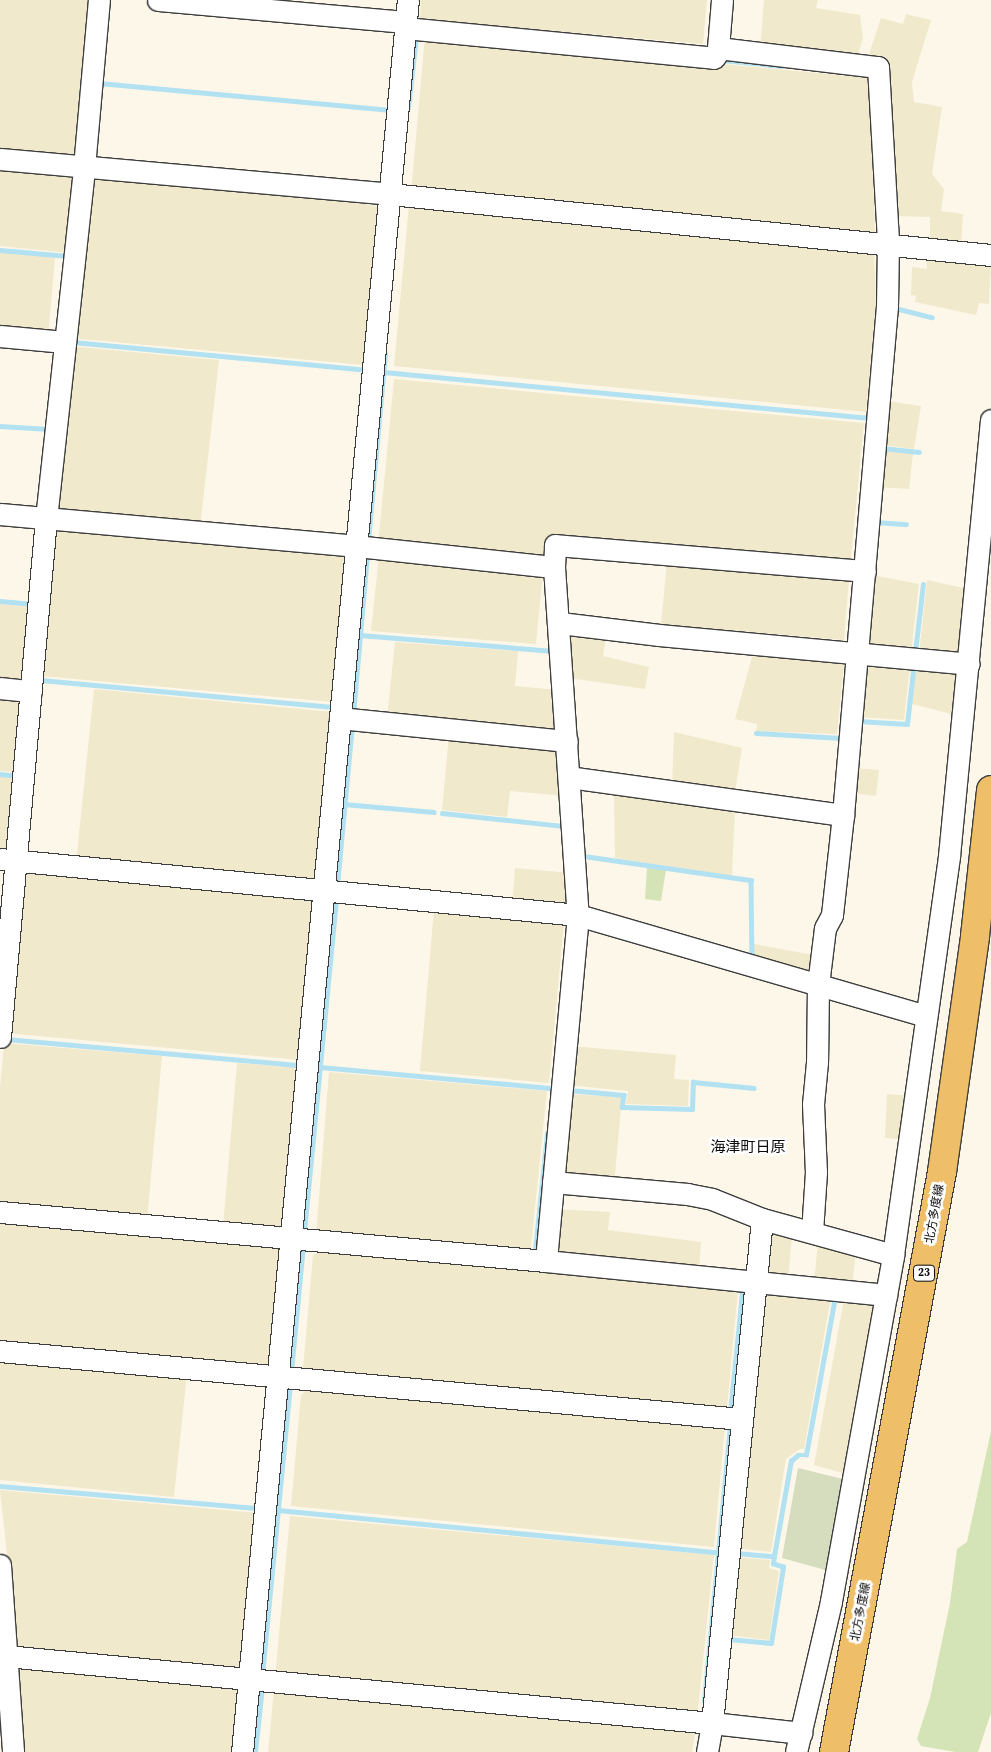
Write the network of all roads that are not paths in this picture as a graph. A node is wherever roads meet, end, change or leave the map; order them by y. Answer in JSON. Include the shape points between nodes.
{"nodes":[{"id":1,"x":99,"y":0,"type":"edge"},
{"id":2,"x":158,"y":0,"type":"edge"},
{"id":3,"x":408,"y":0,"type":"edge"},
{"id":4,"x":722,"y":0,"type":"edge"},
{"id":5,"x":405,"y":25,"type":"junction"},
{"id":6,"x":722,"y":48,"type":"junction"},
{"id":7,"x":0,"y":159,"type":"edge"},
{"id":8,"x":84,"y":167,"type":"junction"},
{"id":9,"x":390,"y":194,"type":"junction"},
{"id":10,"x":888,"y":243,"type":"junction"},
{"id":11,"x":991,"y":255,"type":"edge"},
{"id":12,"x":0,"y":336,"type":"edge"},
{"id":13,"x":65,"y":342,"type":"junction"},
{"id":14,"x":991,"y":420,"type":"edge"},
{"id":15,"x":0,"y":514,"type":"edge"},
{"id":16,"x":46,"y":518,"type":"junction"},
{"id":17,"x":356,"y":546,"type":"junction"},
{"id":18,"x":554,"y":567,"type":"junction"},
{"id":19,"x":865,"y":572,"type":"junction"},
{"id":20,"x":560,"y":623,"type":"junction"},
{"id":21,"x":858,"y":652,"type":"junction"},
{"id":22,"x":969,"y":664,"type":"junction"},
{"id":23,"x":0,"y":688,"type":"edge"},
{"id":24,"x":31,"y":691,"type":"junction"},
{"id":25,"x":348,"y":719,"type":"junction"},
{"id":26,"x":567,"y":741,"type":"junction"},
{"id":27,"x":569,"y":777,"type":"junction"},
{"id":28,"x":991,"y":790,"type":"edge"},
{"id":29,"x":843,"y":815,"type":"junction"},
{"id":30,"x":8,"y":860,"type":"edge"},
{"id":31,"x":324,"y":891,"type":"junction"},
{"id":32,"x":578,"y":915,"type":"junction"},
{"id":33,"x":818,"y":985,"type":"junction"},
{"id":34,"x":926,"y":1016,"type":"junction"},
{"id":35,"x":0,"y":1037,"type":"edge"},
{"id":36,"x":553,"y":1182,"type":"junction"},
{"id":37,"x":0,"y":1212,"type":"edge"},
{"id":38,"x":762,"y":1220,"type":"junction"},
{"id":39,"x":812,"y":1232,"type":"junction"},
{"id":40,"x":300,"y":1239,"type":"junction"},
{"id":41,"x":893,"y":1255,"type":"junction"},
{"id":42,"x":546,"y":1261,"type":"junction"},
{"id":43,"x":757,"y":1282,"type":"junction"},
{"id":44,"x":886,"y":1295,"type":"junction"},
{"id":45,"x":0,"y":1352,"type":"edge"},
{"id":46,"x":286,"y":1377,"type":"junction"},
{"id":47,"x":741,"y":1419,"type":"junction"},
{"id":48,"x":0,"y":1565,"type":"edge"},
{"id":49,"x":4,"y":1645,"type":"edge"},
{"id":50,"x":259,"y":1681,"type":"junction"},
{"id":51,"x":712,"y":1723,"type":"junction"},
{"id":52,"x":799,"y":1743,"type":"edge"},
{"id":53,"x":13,"y":1752,"type":"edge"},
{"id":54,"x":242,"y":1752,"type":"edge"},
{"id":55,"x":707,"y":1752,"type":"edge"},
{"id":56,"x":834,"y":1752,"type":"edge"}],
"edges":[{"from":1,"to":8,"type":"street"},
{"from":2,"to":5,"type":"street"},
{"from":3,"to":5,"type":"street"},
{"from":4,"to":6,"type":"street","via":[[718,48]]},
{"from":5,"to":6,"type":"street","via":[[714,58]]},
{"from":5,"to":9,"type":"street"},
{"from":6,"to":10,"type":"street","via":[[878,67]]},
{"from":7,"to":8,"type":"street"},
{"from":8,"to":9,"type":"street"},
{"from":8,"to":13,"type":"street"},
{"from":9,"to":10,"type":"street"},
{"from":9,"to":17,"type":"street"},
{"from":10,"to":11,"type":"street"},
{"from":10,"to":19,"type":"street","via":[[887,306]]},
{"from":12,"to":13,"type":"street"},
{"from":13,"to":16,"type":"street"},
{"from":14,"to":22,"type":"street"},
{"from":15,"to":16,"type":"street"},
{"from":16,"to":17,"type":"street"},
{"from":16,"to":24,"type":"street"},
{"from":17,"to":18,"type":"street"},
{"from":17,"to":25,"type":"street"},
{"from":18,"to":19,"type":"street","via":[[555,544]]},
{"from":18,"to":20,"type":"street"},
{"from":19,"to":21,"type":"street"},
{"from":20,"to":21,"type":"street"},
{"from":20,"to":26,"type":"street"},
{"from":21,"to":22,"type":"street"},
{"from":21,"to":29,"type":"street"},
{"from":22,"to":34,"type":"street","via":[[948,866]]},
{"from":23,"to":24,"type":"street"},
{"from":24,"to":30,"type":"street"},
{"from":25,"to":26,"type":"street"},
{"from":25,"to":31,"type":"street"},
{"from":26,"to":27,"type":"street"},
{"from":27,"to":29,"type":"street"},
{"from":27,"to":32,"type":"street"},
{"from":28,"to":56,"type":"main road","name":"北方多度線","number":"23","via":[[975,936],[942,1172]]},
{"from":29,"to":33,"type":"street","via":[[832,916],[825,928]]},
{"from":30,"to":31,"type":"street"},
{"from":30,"to":35,"type":"street"},
{"from":31,"to":32,"type":"street"},
{"from":31,"to":40,"type":"street"},
{"from":32,"to":33,"type":"street"},
{"from":32,"to":36,"type":"street"},
{"from":33,"to":34,"type":"street"},
{"from":33,"to":39,"type":"street","via":[[813,1104],[816,1172]]},
{"from":34,"to":41,"type":"street"},
{"from":36,"to":38,"type":"street","via":[[688,1194],[712,1199]]},
{"from":36,"to":42,"type":"street"},
{"from":37,"to":40,"type":"street"},
{"from":38,"to":39,"type":"street"},
{"from":38,"to":43,"type":"street"},
{"from":39,"to":41,"type":"street"},
{"from":40,"to":42,"type":"street"},
{"from":40,"to":46,"type":"street"},
{"from":41,"to":44,"type":"street"},
{"from":42,"to":43,"type":"street"},
{"from":43,"to":44,"type":"street"},
{"from":43,"to":47,"type":"street"},
{"from":44,"to":52,"type":"street","via":[[831,1601]]},
{"from":45,"to":46,"type":"street"},
{"from":46,"to":47,"type":"street"},
{"from":46,"to":50,"type":"street"},
{"from":47,"to":51,"type":"street"},
{"from":48,"to":49,"type":"street"},
{"from":49,"to":50,"type":"street"},
{"from":49,"to":53,"type":"street"},
{"from":50,"to":51,"type":"street"},
{"from":50,"to":54,"type":"street"},
{"from":51,"to":52,"type":"street"},
{"from":51,"to":55,"type":"street"}]}
